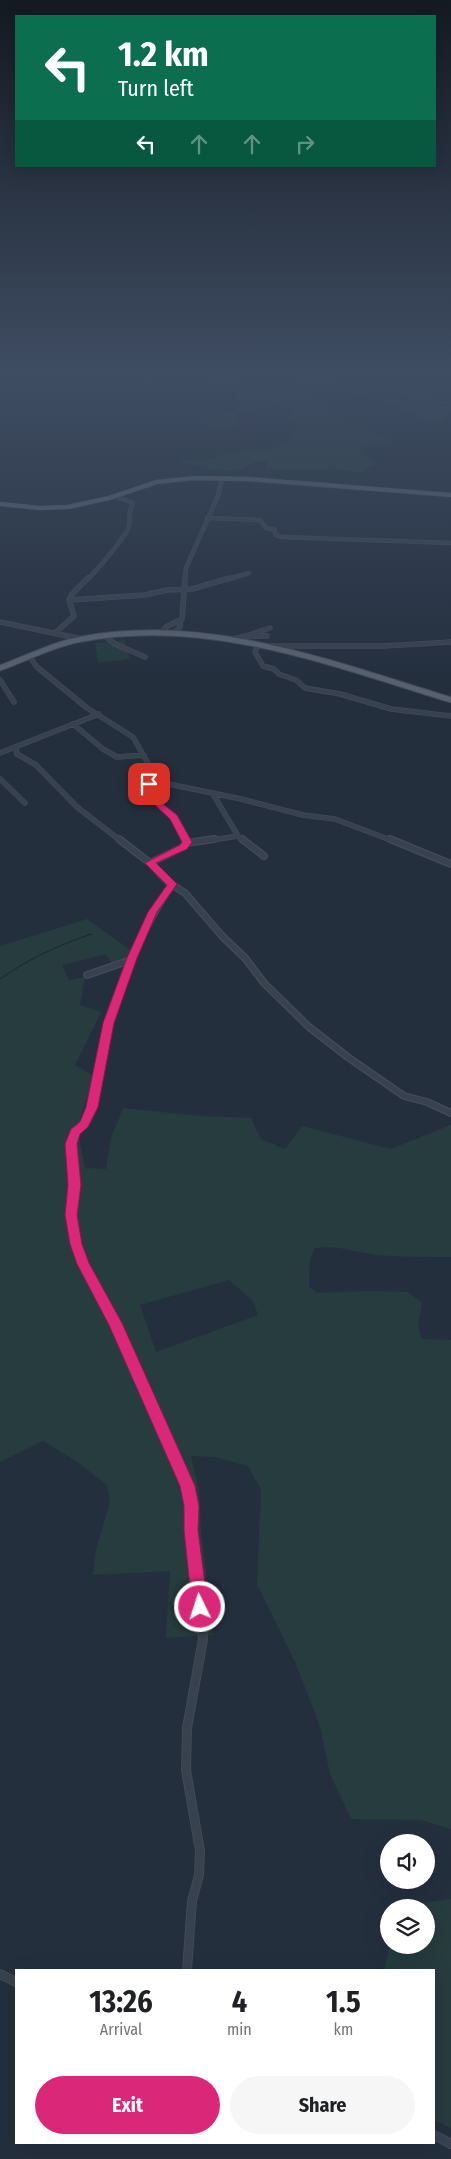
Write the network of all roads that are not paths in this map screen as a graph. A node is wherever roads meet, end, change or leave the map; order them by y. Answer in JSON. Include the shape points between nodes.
{"nodes":[{"id":1,"x":222,"y":478,"type":"junction"},
{"id":2,"x":451,"y":495,"type":"edge"},
{"id":3,"x":116,"y":496,"type":"junction"},
{"id":4,"x":0,"y":504,"type":"edge"},
{"id":5,"x":207,"y":518,"type":"junction"},
{"id":6,"x":451,"y":543,"type":"edge"},
{"id":7,"x":249,"y":573,"type":"dead end"},
{"id":8,"x":183,"y":590,"type":"junction"},
{"id":9,"x":69,"y":600,"type":"junction"},
{"id":10,"x":180,"y":621,"type":"junction"},
{"id":11,"x":0,"y":622,"type":"edge"},
{"id":12,"x":270,"y":628,"type":"dead end"},
{"id":13,"x":55,"y":633,"type":"junction"},
{"id":14,"x":162,"y":633,"type":"junction"},
{"id":15,"x":173,"y":634,"type":"junction"},
{"id":16,"x":105,"y":636,"type":"junction"},
{"id":17,"x":246,"y":636,"type":"junction"},
{"id":18,"x":267,"y":636,"type":"dead end"},
{"id":19,"x":82,"y":639,"type":"junction"},
{"id":20,"x":233,"y":639,"type":"junction"},
{"id":21,"x":451,"y":642,"type":"edge"},
{"id":22,"x":258,"y":644,"type":"junction"},
{"id":23,"x":267,"y":646,"type":"junction"},
{"id":24,"x":30,"y":657,"type":"junction"},
{"id":25,"x":145,"y":657,"type":"dead end"},
{"id":26,"x":0,"y":668,"type":"edge"},
{"id":27,"x":0,"y":680,"type":"edge"},
{"id":28,"x":451,"y":700,"type":"edge"},
{"id":29,"x":14,"y":702,"type":"dead end"},
{"id":30,"x":98,"y":714,"type":"junction"},
{"id":31,"x":451,"y":716,"type":"edge"},
{"id":32,"x":73,"y":724,"type":"junction"},
{"id":33,"x":16,"y":746,"type":"junction"},
{"id":34,"x":0,"y":753,"type":"edge"},
{"id":35,"x":144,"y":756,"type":"junction"},
{"id":36,"x":158,"y":778,"type":"junction"},
{"id":37,"x":0,"y":779,"type":"edge"},
{"id":38,"x":213,"y":794,"type":"junction"},
{"id":39,"x":25,"y":803,"type":"dead end"},
{"id":40,"x":238,"y":836,"type":"junction"},
{"id":41,"x":187,"y":843,"type":"junction"},
{"id":42,"x":264,"y":856,"type":"dead end"},
{"id":43,"x":150,"y":863,"type":"junction"},
{"id":44,"x":451,"y":864,"type":"edge"},
{"id":45,"x":172,"y":884,"type":"junction"},
{"id":46,"x":131,"y":960,"type":"junction"},
{"id":47,"x":87,"y":975,"type":"dead end"},
{"id":48,"x":451,"y":1113,"type":"edge"},
{"id":49,"x":187,"y":1969,"type":"edge"},
{"id":50,"x":0,"y":1974,"type":"edge"},
{"id":51,"x":15,"y":1982,"type":"edge"},
{"id":52,"x":435,"y":2136,"type":"edge"},
{"id":53,"x":451,"y":2144,"type":"edge"}],
"edges":[{"from":1,"to":2,"type":"main road"},
{"from":1,"to":3,"type":"main road","via":[[164,481]]},
{"from":1,"to":5,"type":"street","via":[[218,496]]},
{"from":3,"to":4,"type":"main road","via":[[56,508]]},
{"from":3,"to":9,"type":"street","via":[[133,503],[128,513],[129,526],[102,565]]},
{"from":5,"to":6,"type":"street","via":[[260,520],[266,528],[275,530],[275,535],[282,537]]},
{"from":5,"to":8,"type":"street","via":[[188,562]]},
{"from":7,"to":8,"type":"street"},
{"from":8,"to":9,"type":"street","via":[[145,596]]},
{"from":8,"to":10,"type":"street"},
{"from":9,"to":13,"type":"street","via":[[74,616]]},
{"from":10,"to":14,"type":"street","via":[[166,627]]},
{"from":10,"to":15,"type":"street","via":[[180,627]]},
{"from":11,"to":13,"type":"street"},
{"from":12,"to":17,"type":"street"},
{"from":13,"to":19,"type":"street"},
{"from":14,"to":15,"type":"main road"},
{"from":14,"to":16,"type":"main road"},
{"from":15,"to":20,"type":"main road"},
{"from":16,"to":19,"type":"main road"},
{"from":16,"to":25,"type":"street"},
{"from":17,"to":18,"type":"street"},
{"from":17,"to":20,"type":"street"},
{"from":19,"to":24,"type":"main road"},
{"from":20,"to":22,"type":"main road"},
{"from":21,"to":23,"type":"street"},
{"from":22,"to":23,"type":"main road"},
{"from":22,"to":31,"type":"street","via":[[255,652],[262,666],[296,680],[305,688],[391,709]]},
{"from":23,"to":28,"type":"main road"},
{"from":24,"to":26,"type":"main road"},
{"from":24,"to":30,"type":"street","via":[[37,668]]},
{"from":27,"to":29,"type":"street"},
{"from":30,"to":32,"type":"street"},
{"from":30,"to":35,"type":"street","via":[[133,738]]},
{"from":32,"to":33,"type":"street"},
{"from":32,"to":35,"type":"street","via":[[118,757]]},
{"from":33,"to":34,"type":"street"},
{"from":33,"to":43,"type":"street","via":[[16,754],[36,765],[77,807]]},
{"from":35,"to":36,"type":"street"},
{"from":36,"to":38,"type":"street","via":[[169,784]]},
{"from":36,"to":41,"type":"street","via":[[149,784],[154,797],[173,817]]},
{"from":37,"to":39,"type":"street"},
{"from":38,"to":40,"type":"street"},
{"from":38,"to":44,"type":"street","via":[[304,816],[335,819]]},
{"from":40,"to":41,"type":"street"},
{"from":40,"to":42,"type":"street"},
{"from":41,"to":43,"type":"street"},
{"from":43,"to":45,"type":"street"},
{"from":45,"to":46,"type":"street","via":[[153,912]]},
{"from":45,"to":48,"type":"street","via":[[245,958],[264,983],[310,1027],[356,1064],[404,1096]]},
{"from":46,"to":47,"type":"street"},
{"from":46,"to":49,"type":"street","via":[[109,1023],[92,1107],[71,1144],[74,1185],[71,1215],[74,1238],[83,1264],[115,1323],[158,1416],[190,1496],[203,1640],[187,1728],[186,1770],[200,1850]]},
{"from":50,"to":51,"type":"street"},
{"from":52,"to":53,"type":"street"}]}
